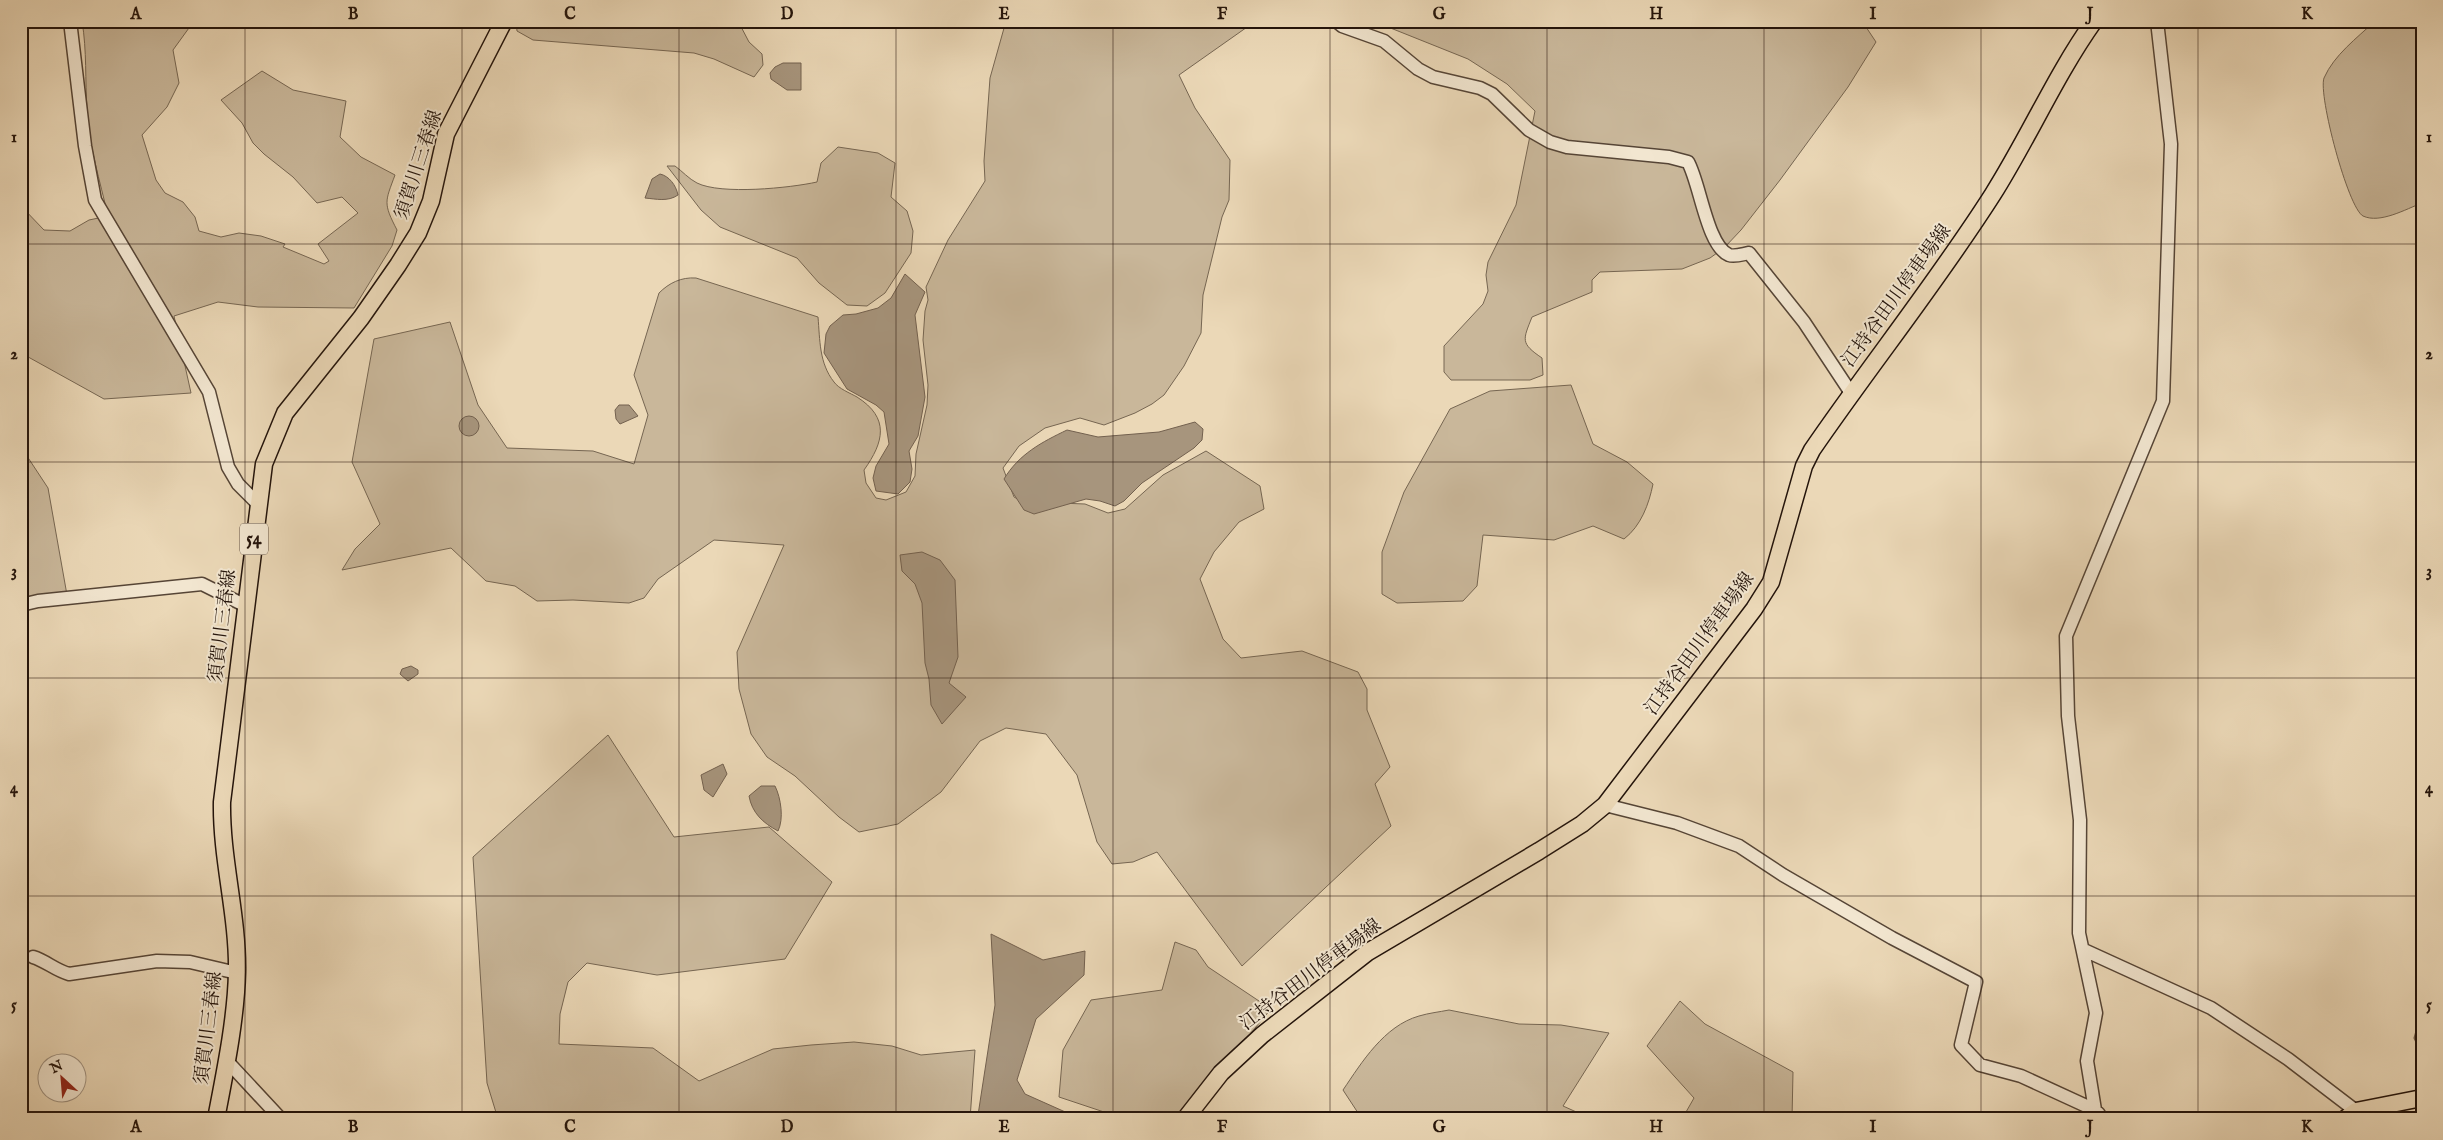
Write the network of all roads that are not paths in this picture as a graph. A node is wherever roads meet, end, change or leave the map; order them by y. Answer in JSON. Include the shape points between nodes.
{"nodes":[{"id":1,"x":70,"y":21,"type":"edge"},
{"id":2,"x":504,"y":21,"type":"edge"},
{"id":3,"x":1336,"y":21,"type":"edge"},
{"id":4,"x":2094,"y":21,"type":"edge"},
{"id":5,"x":2157,"y":21,"type":"edge"},
{"id":6,"x":1851,"y":393,"type":"junction"},
{"id":7,"x":258,"y":504,"type":"junction"},
{"id":8,"x":21,"y":605,"type":"edge"},
{"id":9,"x":246,"y":606,"type":"junction"},
{"id":10,"x":1605,"y":805,"type":"junction"},
{"id":11,"x":2084,"y":950,"type":"junction"},
{"id":12,"x":33,"y":957,"type":"dead end"},
{"id":13,"x":237,"y":973,"type":"junction"},
{"id":14,"x":227,"y":1061,"type":"junction"},
{"id":15,"x":2422,"y":1098,"type":"edge"},
{"id":16,"x":2097,"y":1114,"type":"edge"},
{"id":17,"x":2350,"y":1115,"type":"edge"},
{"id":18,"x":216,"y":1119,"type":"edge"},
{"id":19,"x":281,"y":1119,"type":"edge"},
{"id":20,"x":1186,"y":1119,"type":"edge"},
{"id":21,"x":2105,"y":1119,"type":"edge"}],
"edges":[{"from":1,"to":7,"type":"street","via":[[84,146],[95,200],[209,392],[228,467],[238,484]]},
{"from":2,"to":7,"type":"main road","name":"須賀川三春線","number":"54","via":[[446,134],[431,201],[418,233],[361,318],[285,413],[264,464]]},
{"from":3,"to":6,"type":"street","via":[[1384,41],[1433,77],[1492,94],[1529,130],[1550,142],[1568,148],[1688,162],[1711,230],[1723,251],[1731,256],[1749,253],[1754,258],[1804,322]]},
{"from":4,"to":6,"type":"main road","name":"江持谷田川停車場線","via":[[2073,51],[1989,200],[1941,273]]},
{"from":5,"to":11,"type":"street","via":[[2172,144],[2163,401],[2066,636],[2068,716],[2080,820],[2079,933]]},
{"from":6,"to":10,"type":"main road","name":"江持谷田川停車場線","via":[[1804,466],[1771,582]]},
{"from":7,"to":9,"type":"main road","name":"須賀川三春線","number":"54"},
{"from":8,"to":9,"type":"street","via":[[38,600],[202,584]]},
{"from":9,"to":13,"type":"main road","name":"須賀川三春線","number":"54","via":[[221,833],[235,931]]},
{"from":10,"to":16,"type":"street","via":[[1677,823],[1739,846],[1892,938],[1976,982],[1961,1045],[1980,1064],[2021,1076]]},
{"from":10,"to":20,"type":"main road","name":"江持谷田川停車場線","via":[[1540,851],[1368,952],[1262,1035],[1221,1073]]},
{"from":11,"to":16,"type":"street","via":[[2096,1013],[2087,1061]]},
{"from":11,"to":17,"type":"street","via":[[2211,1008],[2288,1059]]},
{"from":12,"to":13,"type":"street","via":[[69,974],[157,961],[190,962]]},
{"from":13,"to":14,"type":"main road","name":"須賀川三春線","number":"54"},
{"from":14,"to":18,"type":"main road","name":"須賀川三春線","number":"54"},
{"from":14,"to":19,"type":"street"},
{"from":15,"to":17,"type":"main road"},
{"from":16,"to":21,"type":"street"}]}
